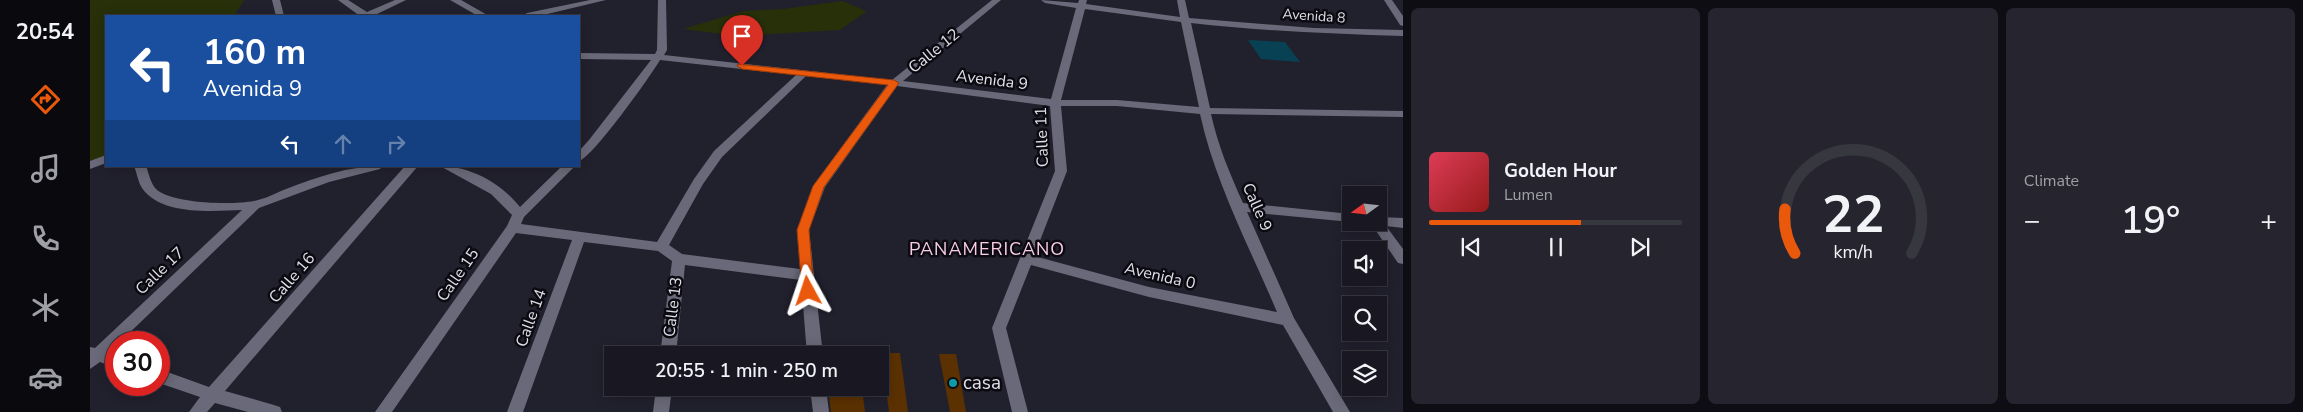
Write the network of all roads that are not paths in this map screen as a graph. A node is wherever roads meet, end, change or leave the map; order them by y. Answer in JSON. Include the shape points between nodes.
{"nodes":[{"id":1,"x":276,"y":0,"type":"edge"},
{"id":2,"x":342,"y":0,"type":"edge"},
{"id":3,"x":402,"y":0,"type":"edge"},
{"id":4,"x":454,"y":0,"type":"edge"},
{"id":5,"x":602,"y":0,"type":"edge"},
{"id":6,"x":662,"y":0,"type":"edge"},
{"id":7,"x":997,"y":0,"type":"edge"},
{"id":8,"x":1045,"y":0,"type":"edge"},
{"id":9,"x":1181,"y":0,"type":"edge"},
{"id":10,"x":1388,"y":0,"type":"edge"},
{"id":11,"x":1082,"y":3,"type":"edge"},
{"id":12,"x":280,"y":15,"type":"edge"},
{"id":13,"x":364,"y":15,"type":"edge"},
{"id":14,"x":368,"y":15,"type":"edge"},
{"id":15,"x":482,"y":15,"type":"edge"},
{"id":16,"x":532,"y":15,"type":"edge"},
{"id":17,"x":1186,"y":19,"type":"junction"},
{"id":18,"x":1403,"y":23,"type":"edge"},
{"id":19,"x":1403,"y":33,"type":"edge"},
{"id":20,"x":580,"y":56,"type":"edge"},
{"id":21,"x":657,"y":57,"type":"junction"},
{"id":22,"x":803,"y":74,"type":"junction"},
{"id":23,"x":894,"y":83,"type":"junction"},
{"id":24,"x":1055,"y":103,"type":"junction"},
{"id":25,"x":1205,"y":111,"type":"junction"},
{"id":26,"x":1403,"y":114,"type":"edge"},
{"id":27,"x":580,"y":156,"type":"edge"},
{"id":28,"x":105,"y":159,"type":"edge"},
{"id":29,"x":90,"y":165,"type":"edge"},
{"id":30,"x":140,"y":167,"type":"edge"},
{"id":31,"x":372,"y":167,"type":"edge"},
{"id":32,"x":411,"y":167,"type":"edge"},
{"id":33,"x":448,"y":167,"type":"edge"},
{"id":34,"x":568,"y":167,"type":"edge"},
{"id":35,"x":254,"y":204,"type":"junction"},
{"id":36,"x":1240,"y":207,"type":"junction"},
{"id":37,"x":519,"y":214,"type":"junction"},
{"id":38,"x":1342,"y":217,"type":"edge"},
{"id":39,"x":1388,"y":222,"type":"edge"},
{"id":40,"x":1403,"y":223,"type":"edge"},
{"id":41,"x":513,"y":228,"type":"junction"},
{"id":42,"x":1384,"y":231,"type":"edge"},
{"id":43,"x":580,"y":236,"type":"junction"},
{"id":44,"x":661,"y":247,"type":"junction"},
{"id":45,"x":1025,"y":258,"type":"junction"},
{"id":46,"x":1403,"y":259,"type":"edge"},
{"id":47,"x":679,"y":260,"type":"junction"},
{"id":48,"x":806,"y":274,"type":"junction"},
{"id":49,"x":1288,"y":320,"type":"junction"},
{"id":50,"x":669,"y":346,"type":"edge"},
{"id":51,"x":814,"y":346,"type":"edge"},
{"id":52,"x":93,"y":357,"type":"edge"},
{"id":53,"x":170,"y":380,"type":"edge"},
{"id":54,"x":213,"y":395,"type":"junction"},
{"id":55,"x":663,"y":396,"type":"edge"},
{"id":56,"x":819,"y":396,"type":"edge"},
{"id":57,"x":197,"y":412,"type":"edge"},
{"id":58,"x":274,"y":412,"type":"edge"},
{"id":59,"x":383,"y":412,"type":"edge"},
{"id":60,"x":515,"y":412,"type":"edge"},
{"id":61,"x":661,"y":412,"type":"edge"},
{"id":62,"x":821,"y":412,"type":"edge"},
{"id":63,"x":1020,"y":412,"type":"edge"},
{"id":64,"x":1342,"y":412,"type":"edge"}],
"edges":[{"from":1,"to":12,"type":"street"},
{"from":2,"to":13,"type":"street"},
{"from":3,"to":14,"type":"street"},
{"from":4,"to":15,"type":"street"},
{"from":5,"to":16,"type":"street"},
{"from":6,"to":21,"type":"street","via":[[662,50]]},
{"from":7,"to":23,"type":"street","name":"Calle 12"},
{"from":8,"to":11,"type":"street","name":"Avenida 8"},
{"from":9,"to":17,"type":"street","name":"Calle 9"},
{"from":10,"to":18,"type":"street"},
{"from":11,"to":17,"type":"street","name":"Avenida 8"},
{"from":11,"to":24,"type":"street","name":"Calle 11"},
{"from":17,"to":19,"type":"street","name":"Avenida 8","via":[[1341,32]]},
{"from":17,"to":25,"type":"street","name":"Calle 9"},
{"from":20,"to":21,"type":"street","name":"Avenida 9"},
{"from":21,"to":22,"type":"street","name":"Avenida 9"},
{"from":21,"to":27,"type":"street"},
{"from":22,"to":23,"type":"street","name":"Avenida 9"},
{"from":22,"to":44,"type":"street","via":[[718,154]]},
{"from":23,"to":24,"type":"street","name":"Avenida 9"},
{"from":23,"to":48,"type":"street","name":"Calle 12","via":[[819,186],[803,230]]},
{"from":24,"to":25,"type":"street","name":"Avenida 9","via":[[1116,103]]},
{"from":24,"to":45,"type":"street","name":"Calle 11","via":[[1061,171]]},
{"from":25,"to":26,"type":"street","name":"Avenida 9"},
{"from":25,"to":36,"type":"street","name":"Calle 9","via":[[1221,167]]},
{"from":28,"to":29,"type":"street"},
{"from":30,"to":35,"type":"street","via":[[146,186],[168,201],[194,207]]},
{"from":31,"to":35,"type":"street","via":[[325,178]]},
{"from":32,"to":54,"type":"street","name":"Calle 16"},
{"from":33,"to":37,"type":"street","via":[[509,199]]},
{"from":34,"to":37,"type":"street","name":"Calle 15"},
{"from":35,"to":52,"type":"street","name":"Calle 17"},
{"from":36,"to":38,"type":"street"},
{"from":36,"to":49,"type":"street","name":"Calle 9"},
{"from":37,"to":41,"type":"street","name":"Calle 15"},
{"from":39,"to":40,"type":"street"},
{"from":41,"to":43,"type":"street"},
{"from":41,"to":59,"type":"street","name":"Calle 15"},
{"from":42,"to":46,"type":"street"},
{"from":43,"to":44,"type":"street"},
{"from":43,"to":60,"type":"street","name":"Calle 14"},
{"from":44,"to":47,"type":"street"},
{"from":45,"to":49,"type":"street","name":"Avenida 0","via":[[1149,292]]},
{"from":45,"to":63,"type":"street","name":"Calle 11","via":[[999,328]]},
{"from":47,"to":48,"type":"street"},
{"from":47,"to":50,"type":"street","name":"Calle 13"},
{"from":48,"to":51,"type":"street","name":"Calle 12"},
{"from":49,"to":64,"type":"street","name":"Calle 9"},
{"from":53,"to":54,"type":"street"},
{"from":54,"to":57,"type":"street","name":"Calle 16"},
{"from":54,"to":58,"type":"street"},
{"from":55,"to":61,"type":"street"},
{"from":56,"to":62,"type":"street"}]}
